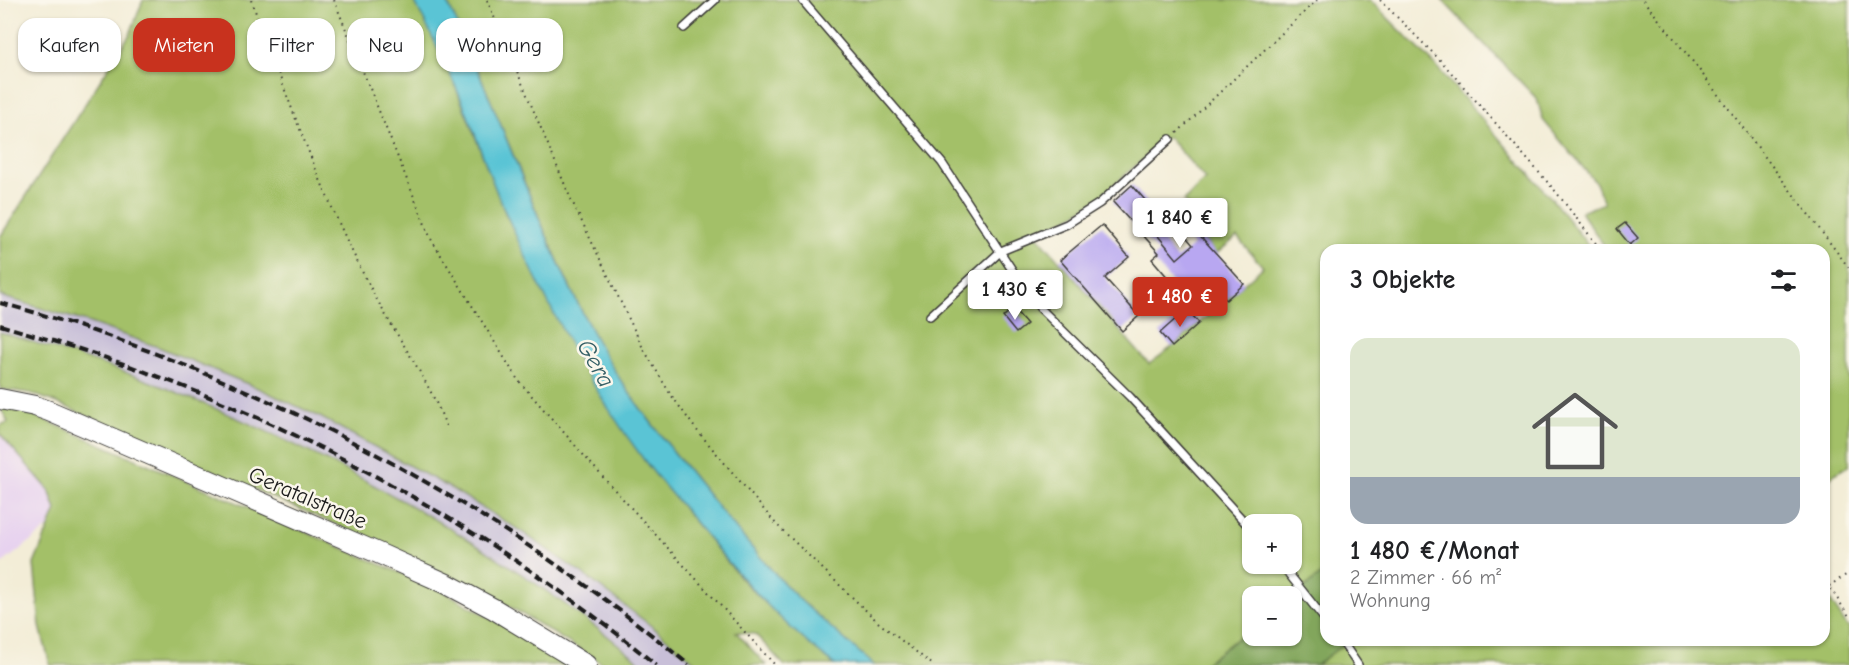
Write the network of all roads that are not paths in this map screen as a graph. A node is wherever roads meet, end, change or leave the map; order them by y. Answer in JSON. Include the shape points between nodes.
{"nodes":[{"id":1,"x":715,"y":0,"type":"edge"},
{"id":2,"x":802,"y":0,"type":"edge"},
{"id":3,"x":684,"y":28,"type":"dead end"},
{"id":4,"x":1170,"y":139,"type":"road end"},
{"id":5,"x":1001,"y":251,"type":"junction"},
{"id":6,"x":930,"y":316,"type":"dead end"},
{"id":7,"x":0,"y":399,"type":"edge"},
{"id":8,"x":1242,"y":519,"type":"edge"},
{"id":9,"x":1289,"y":574,"type":"edge"},
{"id":10,"x":1320,"y":613,"type":"edge"},
{"id":11,"x":1346,"y":646,"type":"edge"},
{"id":12,"x":586,"y":665,"type":"edge"},
{"id":13,"x":1358,"y":665,"type":"edge"}],
"edges":[{"from":1,"to":3,"type":"lane"},
{"from":2,"to":5,"type":"lane","via":[[942,163]]},
{"from":4,"to":5,"type":"lane","via":[[1100,203],[1067,224]]},
{"from":5,"to":6,"type":"lane"},
{"from":5,"to":8,"type":"lane","via":[[1040,308],[1130,397]]},
{"from":7,"to":12,"type":"street","name":"Geratalstraße","via":[[49,411],[378,553],[494,609]]},
{"from":9,"to":10,"type":"lane"},
{"from":11,"to":13,"type":"lane"}]}
